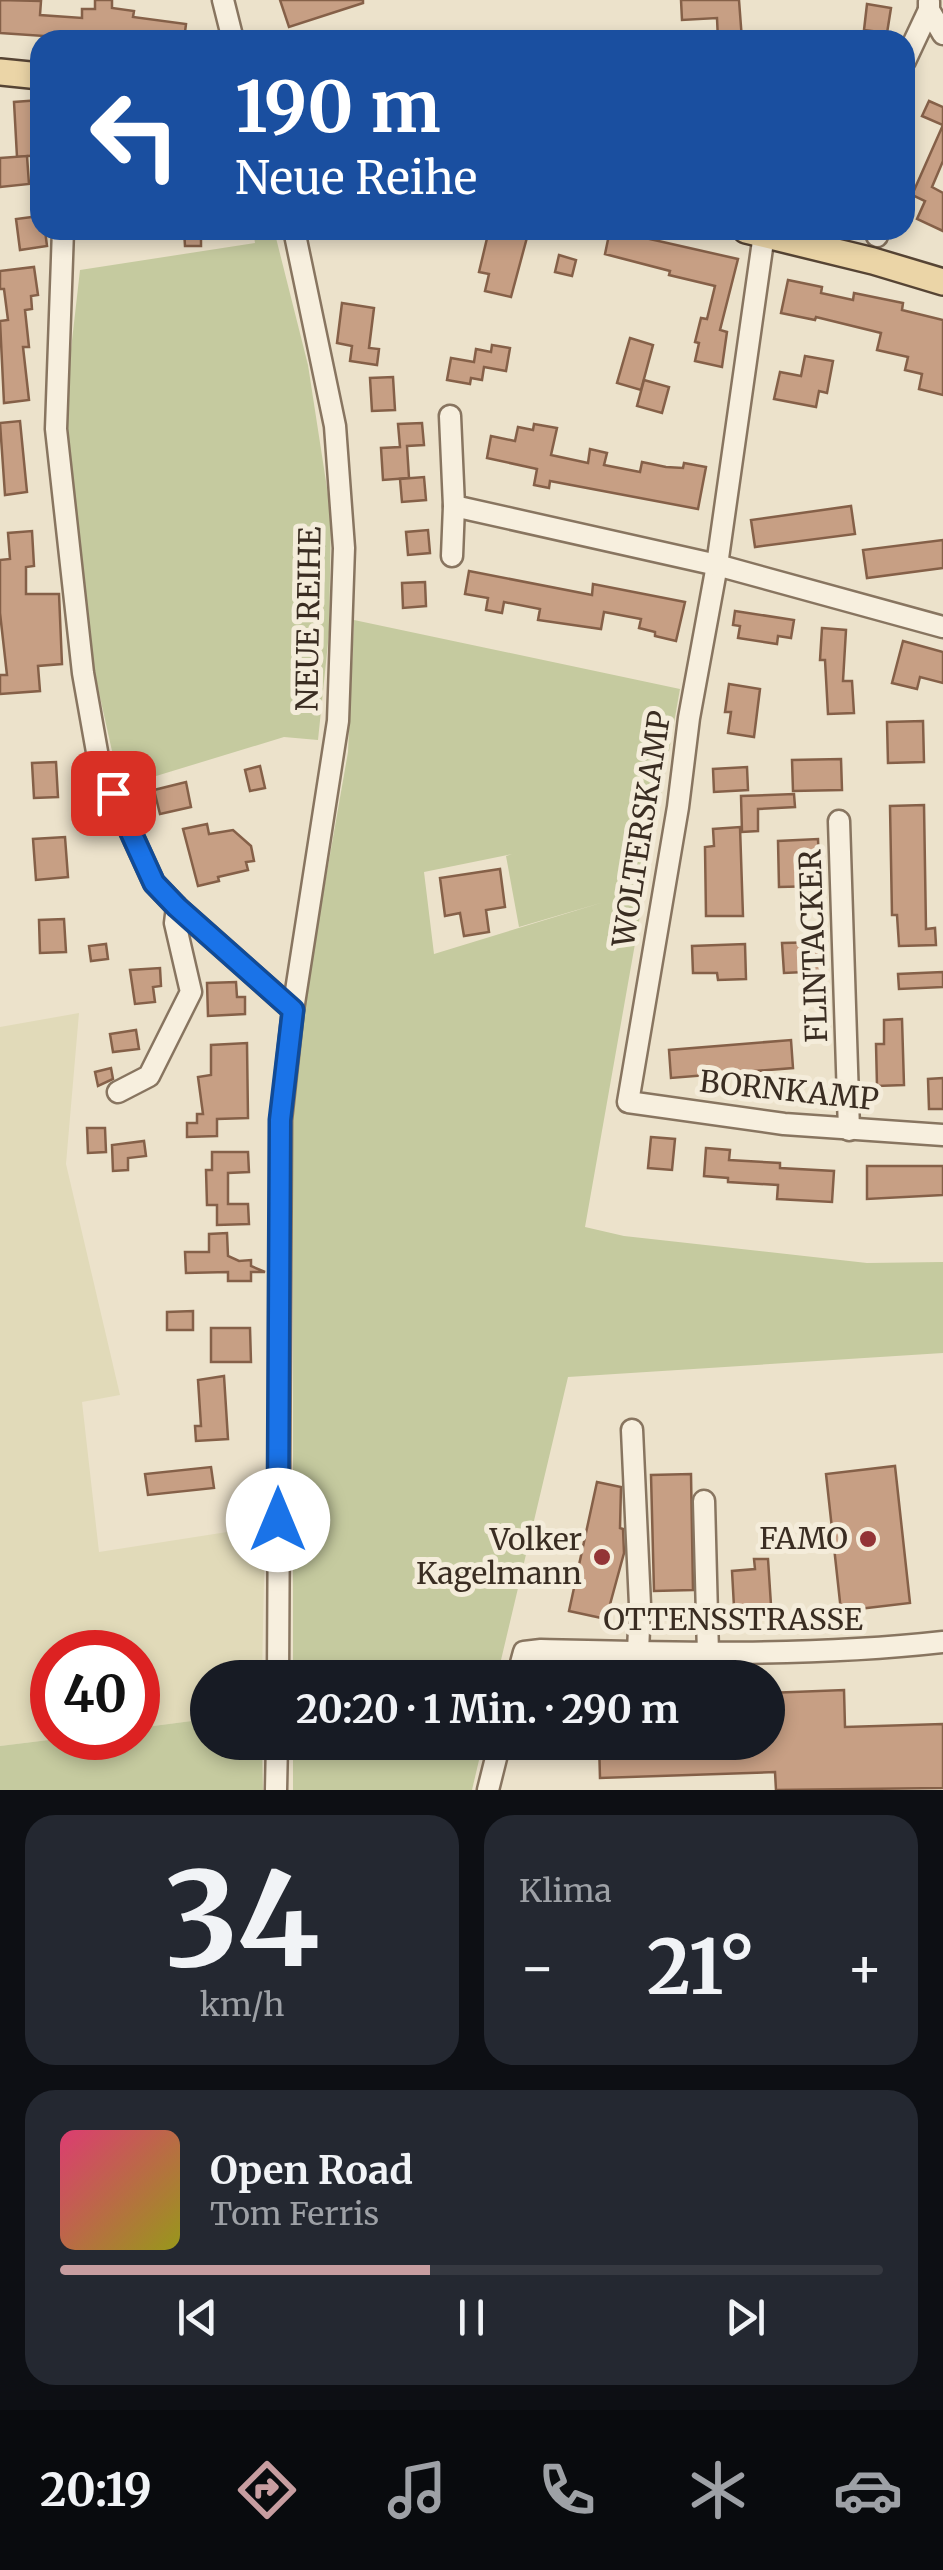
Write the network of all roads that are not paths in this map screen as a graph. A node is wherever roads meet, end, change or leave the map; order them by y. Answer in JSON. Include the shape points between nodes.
{"nodes":[{"id":1,"x":223,"y":0,"type":"edge"},
{"id":2,"x":929,"y":5,"type":"edge"},
{"id":3,"x":230,"y":30,"type":"edge"},
{"id":4,"x":943,"y":34,"type":"edge"},
{"id":5,"x":915,"y":38,"type":"edge"},
{"id":6,"x":0,"y":72,"type":"edge"},
{"id":7,"x":30,"y":75,"type":"edge"},
{"id":8,"x":63,"y":240,"type":"edge"},
{"id":9,"x":296,"y":240,"type":"edge"},
{"id":10,"x":754,"y":240,"type":"edge"},
{"id":11,"x":788,"y":240,"type":"edge"},
{"id":12,"x":943,"y":282,"type":"edge"},
{"id":13,"x":450,"y":416,"type":"dead end"},
{"id":14,"x":454,"y":506,"type":"junction"},
{"id":15,"x":452,"y":556,"type":"dead end"},
{"id":16,"x":717,"y":565,"type":"junction"},
{"id":17,"x":943,"y":627,"type":"edge"},
{"id":18,"x":840,"y":820,"type":"dead end"},
{"id":19,"x":177,"y":907,"type":"junction"},
{"id":20,"x":293,"y":1010,"type":"junction"},
{"id":21,"x":118,"y":1092,"type":"dead end"},
{"id":22,"x":628,"y":1102,"type":"joint"},
{"id":23,"x":849,"y":1130,"type":"junction"},
{"id":24,"x":943,"y":1135,"type":"edge"},
{"id":25,"x":632,"y":1430,"type":"dead end"},
{"id":26,"x":704,"y":1502,"type":"dead end"},
{"id":27,"x":943,"y":1642,"type":"edge"},
{"id":28,"x":638,"y":1652,"type":"junction"},
{"id":29,"x":708,"y":1654,"type":"junction"},
{"id":30,"x":278,"y":1660,"type":"edge"},
{"id":31,"x":522,"y":1660,"type":"edge"},
{"id":32,"x":276,"y":1760,"type":"edge"},
{"id":33,"x":496,"y":1760,"type":"edge"},
{"id":34,"x":276,"y":1790,"type":"edge"},
{"id":35,"x":488,"y":1790,"type":"edge"}],
"edges":[{"from":1,"to":3,"type":"street"},
{"from":2,"to":4,"type":"street"},
{"from":2,"to":5,"type":"street"},
{"from":6,"to":7,"type":"main road"},
{"from":8,"to":19,"type":"street","via":[[56,429],[82,673],[100,763],[154,883]]},
{"from":9,"to":20,"type":"street","name":"NEUE REIHE","via":[[334,426],[344,548],[338,721]]},
{"from":10,"to":16,"type":"street","name":"WOLTERSKAMP"},
{"from":11,"to":12,"type":"main road"},
{"from":13,"to":14,"type":"street"},
{"from":14,"to":15,"type":"street"},
{"from":14,"to":16,"type":"street"},
{"from":16,"to":17,"type":"street"},
{"from":16,"to":22,"type":"street","name":"WOLTERSKAMP"},
{"from":18,"to":23,"type":"street","name":"FLINTACKER"},
{"from":19,"to":20,"type":"street"},
{"from":19,"to":21,"type":"street","via":[[191,992],[149,1076]]},
{"from":20,"to":30,"type":"street","name":"NEUE REIHE","via":[[280,1120]]},
{"from":22,"to":23,"type":"street","name":"BORNKAMP"},
{"from":23,"to":24,"type":"street","name":"BORNKAMP"},
{"from":25,"to":28,"type":"street"},
{"from":26,"to":29,"type":"street"},
{"from":27,"to":29,"type":"street","name":"OTTENSSTRASSE","via":[[859,1652]]},
{"from":28,"to":29,"type":"street","name":"OTTENSSTRASSE"},
{"from":28,"to":31,"type":"street","name":"OTTENSSTRASSE","via":[[524,1652]]},
{"from":32,"to":34,"type":"street"},
{"from":33,"to":35,"type":"street"}]}
